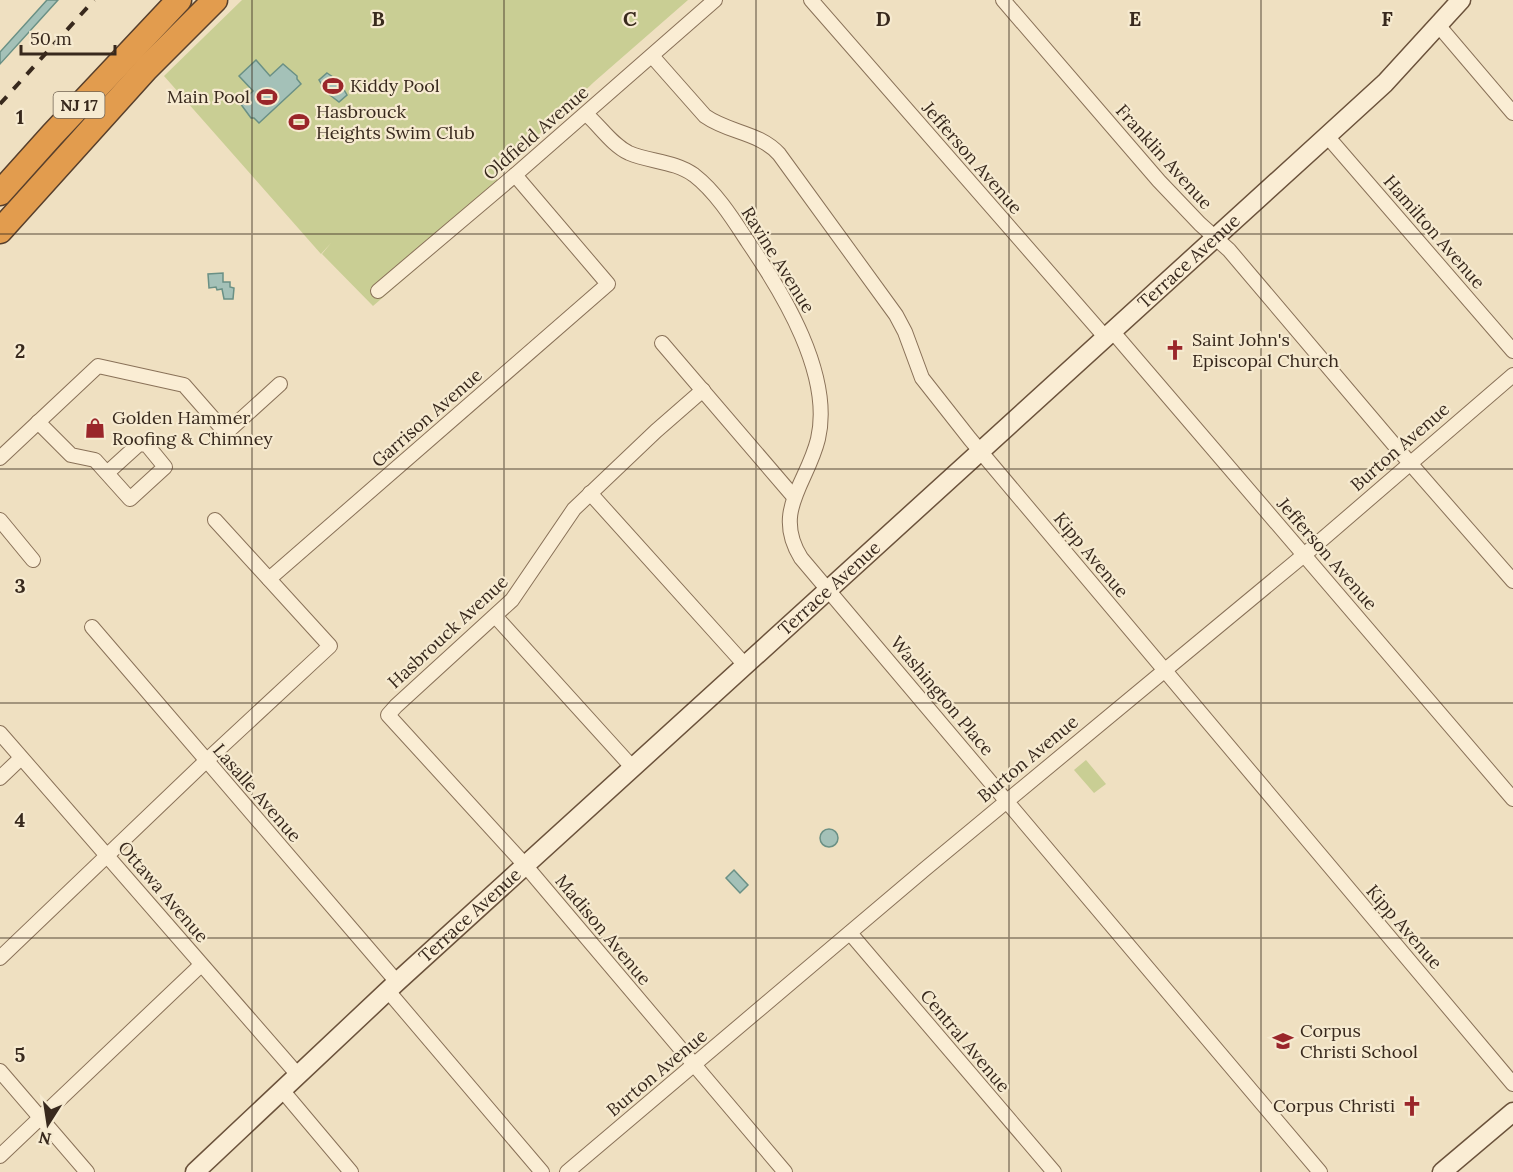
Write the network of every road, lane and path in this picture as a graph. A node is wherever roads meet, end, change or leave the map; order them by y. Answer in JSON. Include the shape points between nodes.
{"nodes":[{"id":1,"x":178,"y":0,"type":"edge"},
{"id":2,"x":214,"y":0,"type":"edge"},
{"id":3,"x":716,"y":0,"type":"edge"},
{"id":4,"x":811,"y":0,"type":"edge"},
{"id":5,"x":1003,"y":0,"type":"edge"},
{"id":6,"x":1461,"y":0,"type":"edge"},
{"id":7,"x":1438,"y":25,"type":"junction"},
{"id":8,"x":652,"y":56,"type":"junction"},
{"id":9,"x":1513,"y":113,"type":"edge"},
{"id":10,"x":586,"y":114,"type":"junction"},
{"id":11,"x":1327,"y":136,"type":"junction"},
{"id":12,"x":515,"y":175,"type":"junction"},
{"id":13,"x":0,"y":193,"type":"edge"},
{"id":14,"x":0,"y":231,"type":"edge"},
{"id":15,"x":1215,"y":238,"type":"junction"},
{"id":16,"x":378,"y":291,"type":"dead end"},
{"id":17,"x":1109,"y":335,"type":"junction"},
{"id":18,"x":662,"y":343,"type":"dead end"},
{"id":19,"x":1513,"y":351,"type":"edge"},
{"id":20,"x":1513,"y":375,"type":"edge"},
{"id":21,"x":280,"y":384,"type":"dead end"},
{"id":22,"x":703,"y":390,"type":"junction"},
{"id":23,"x":38,"y":422,"type":"junction"},
{"id":24,"x":981,"y":452,"type":"junction"},
{"id":25,"x":0,"y":458,"type":"edge"},
{"id":26,"x":1410,"y":463,"type":"junction"},
{"id":27,"x":106,"y":473,"type":"dead end"},
{"id":28,"x":590,"y":494,"type":"junction"},
{"id":29,"x":794,"y":497,"type":"junction"},
{"id":30,"x":0,"y":520,"type":"edge"},
{"id":31,"x":215,"y":520,"type":"dead end"},
{"id":32,"x":1304,"y":555,"type":"junction"},
{"id":33,"x":33,"y":560,"type":"dead end"},
{"id":34,"x":269,"y":579,"type":"junction"},
{"id":35,"x":1513,"y":581,"type":"edge"},
{"id":36,"x":829,"y":590,"type":"junction"},
{"id":37,"x":496,"y":617,"type":"junction"},
{"id":38,"x":92,"y":627,"type":"dead end"},
{"id":39,"x":1158,"y":662,"type":"junction"},
{"id":40,"x":745,"y":666,"type":"junction"},
{"id":41,"x":388,"y":715,"type":"joint"},
{"id":42,"x":0,"y":734,"type":"edge"},
{"id":43,"x":21,"y":758,"type":"junction"},
{"id":44,"x":206,"y":761,"type":"junction"},
{"id":45,"x":632,"y":767,"type":"junction"},
{"id":46,"x":0,"y":778,"type":"edge"},
{"id":47,"x":1513,"y":799,"type":"edge"},
{"id":48,"x":1007,"y":801,"type":"junction"},
{"id":49,"x":108,"y":855,"type":"junction"},
{"id":50,"x":525,"y":865,"type":"junction"},
{"id":51,"x":850,"y":933,"type":"junction"},
{"id":52,"x":0,"y":958,"type":"edge"},
{"id":53,"x":201,"y":965,"type":"junction"},
{"id":54,"x":392,"y":987,"type":"junction"},
{"id":55,"x":694,"y":1065,"type":"junction"},
{"id":56,"x":0,"y":1071,"type":"edge"},
{"id":57,"x":298,"y":1075,"type":"junction"},
{"id":58,"x":1513,"y":1084,"type":"edge"},
{"id":59,"x":282,"y":1090,"type":"junction"},
{"id":60,"x":1513,"y":1112,"type":"edge"},
{"id":61,"x":40,"y":1118,"type":"junction"},
{"id":62,"x":0,"y":1156,"type":"edge"},
{"id":63,"x":87,"y":1172,"type":"edge"},
{"id":64,"x":195,"y":1172,"type":"edge"},
{"id":65,"x":351,"y":1172,"type":"edge"},
{"id":66,"x":542,"y":1172,"type":"edge"},
{"id":67,"x":567,"y":1172,"type":"edge"},
{"id":68,"x":785,"y":1172,"type":"edge"},
{"id":69,"x":1054,"y":1172,"type":"edge"},
{"id":70,"x":1320,"y":1172,"type":"edge"},
{"id":71,"x":1442,"y":1172,"type":"edge"}],
"edges":[{"from":1,"to":13,"type":"highway","number":"NJ 17"},
{"from":2,"to":14,"type":"highway","number":"NJ 17"},
{"from":3,"to":8,"type":"street","name":"Oldfield Avenue"},
{"from":4,"to":17,"type":"street","name":"Jefferson Avenue"},
{"from":5,"to":15,"type":"street","name":"Franklin Avenue","via":[[1159,181]]},
{"from":6,"to":7,"type":"main road","name":"Terrace Avenue"},
{"from":7,"to":9,"type":"street"},
{"from":7,"to":11,"type":"main road","name":"Terrace Avenue"},
{"from":8,"to":10,"type":"street","name":"Oldfield Avenue"},
{"from":8,"to":24,"type":"street","name":"Kipp Avenue","via":[[705,116],[762,140],[779,154],[896,315],[922,378]]},
{"from":10,"to":12,"type":"street","name":"Oldfield Avenue"},
{"from":10,"to":29,"type":"street","name":"Ravine Avenue","via":[[628,152],[682,168],[702,182],[740,229],[797,322],[812,363],[820,417],[818,441]]},
{"from":11,"to":15,"type":"main road","name":"Terrace Avenue"},
{"from":11,"to":19,"type":"street","name":"Hamilton Avenue"},
{"from":12,"to":16,"type":"street","name":"Oldfield Avenue"},
{"from":12,"to":34,"type":"street","name":"Garrison Avenue","via":[[608,284]]},
{"from":15,"to":17,"type":"main road","name":"Terrace Avenue"},
{"from":15,"to":26,"type":"street","name":"Franklin Avenue"},
{"from":17,"to":24,"type":"main road","name":"Terrace Avenue"},
{"from":17,"to":32,"type":"street","name":"Jefferson Avenue"},
{"from":18,"to":22,"type":"street"},
{"from":20,"to":26,"type":"street","name":"Burton Avenue"},
{"from":21,"to":23,"type":"street","via":[[226,433],[184,385],[98,366]]},
{"from":22,"to":28,"type":"street","name":"Hasbrouck Avenue"},
{"from":22,"to":29,"type":"street"},
{"from":23,"to":25,"type":"street"},
{"from":23,"to":27,"type":"street","via":[[71,455],[95,460]]},
{"from":24,"to":36,"type":"main road","name":"Terrace Avenue"},
{"from":24,"to":39,"type":"street","name":"Kipp Avenue"},
{"from":26,"to":32,"type":"street","name":"Burton Avenue"},
{"from":26,"to":35,"type":"street","name":"Franklin Avenue"},
{"from":28,"to":37,"type":"street","name":"Hasbrouck Avenue","via":[[561,526],[518,592]]},
{"from":28,"to":40,"type":"street"},
{"from":29,"to":36,"type":"street","name":"Washington Place","via":[[789,519],[794,547]]},
{"from":30,"to":33,"type":"street"},
{"from":31,"to":34,"type":"street"},
{"from":32,"to":39,"type":"street","name":"Burton Avenue"},
{"from":32,"to":47,"type":"street","name":"Jefferson Avenue"},
{"from":34,"to":44,"type":"street","via":[[330,646]]},
{"from":36,"to":40,"type":"main road","name":"Terrace Avenue"},
{"from":36,"to":48,"type":"street","name":"Washington Place"},
{"from":37,"to":41,"type":"street","name":"Hasbrouck Avenue"},
{"from":37,"to":45,"type":"street"},
{"from":38,"to":44,"type":"street","name":"Lasalle Avenue"},
{"from":39,"to":48,"type":"street","name":"Burton Avenue"},
{"from":39,"to":58,"type":"street","name":"Kipp Avenue"},
{"from":40,"to":45,"type":"main road","name":"Terrace Avenue"},
{"from":41,"to":50,"type":"street","name":"Madison Avenue"},
{"from":42,"to":43,"type":"street","name":"Ottawa Avenue"},
{"from":43,"to":46,"type":"street"},
{"from":43,"to":49,"type":"street","name":"Ottawa Avenue"},
{"from":44,"to":49,"type":"street"},
{"from":44,"to":54,"type":"street","name":"Lasalle Avenue"},
{"from":45,"to":50,"type":"main road","name":"Terrace Avenue"},
{"from":48,"to":51,"type":"street","name":"Burton Avenue"},
{"from":48,"to":70,"type":"street","name":"Washington Place"},
{"from":49,"to":52,"type":"street"},
{"from":49,"to":53,"type":"street","name":"Ottawa Avenue"},
{"from":50,"to":54,"type":"main road","name":"Terrace Avenue"},
{"from":50,"to":55,"type":"street","name":"Madison Avenue"},
{"from":51,"to":55,"type":"street","name":"Burton Avenue"},
{"from":51,"to":69,"type":"street","name":"Central Avenue"},
{"from":53,"to":57,"type":"street","name":"Ottawa Avenue"},
{"from":53,"to":61,"type":"street"},
{"from":54,"to":57,"type":"main road","name":"Terrace Avenue"},
{"from":54,"to":66,"type":"street","name":"Lasalle Avenue"},
{"from":55,"to":67,"type":"street","name":"Burton Avenue"},
{"from":55,"to":68,"type":"street","name":"Madison Avenue"},
{"from":56,"to":61,"type":"street"},
{"from":57,"to":59,"type":"main road","name":"Terrace Avenue"},
{"from":59,"to":64,"type":"main road","name":"Terrace Avenue"},
{"from":59,"to":65,"type":"street"},
{"from":60,"to":71,"type":"main road"},
{"from":61,"to":62,"type":"street"},
{"from":61,"to":63,"type":"street"}]}
